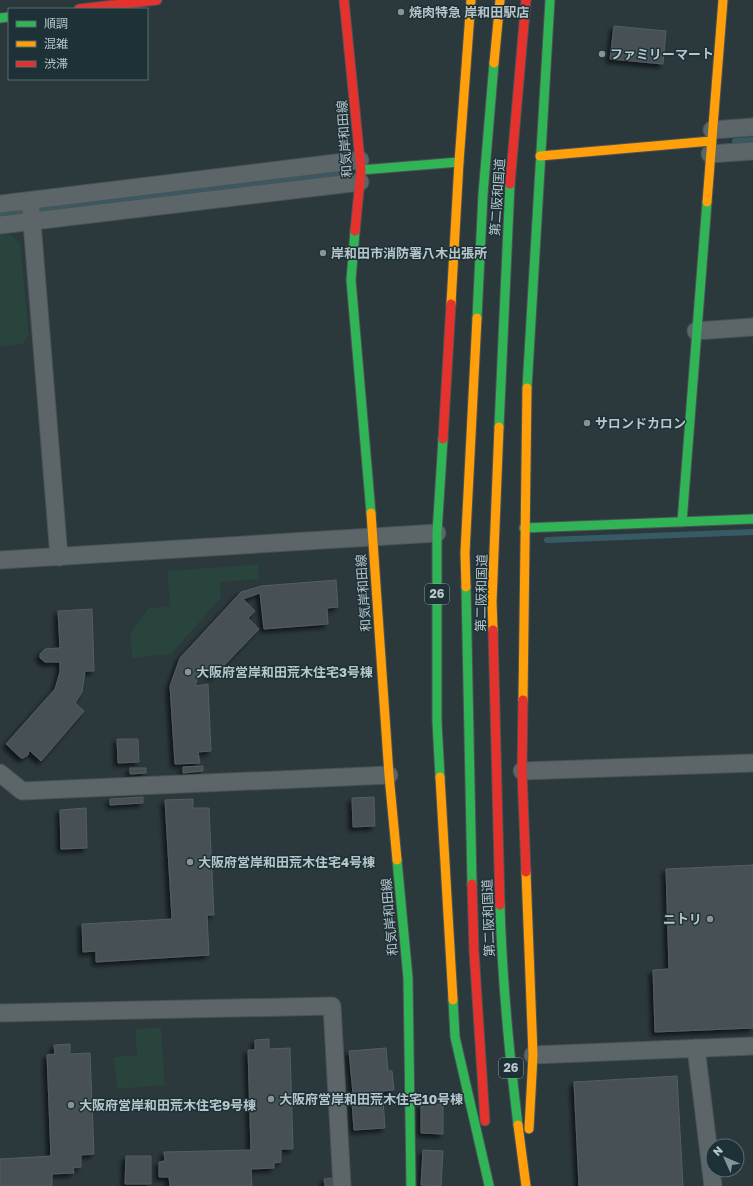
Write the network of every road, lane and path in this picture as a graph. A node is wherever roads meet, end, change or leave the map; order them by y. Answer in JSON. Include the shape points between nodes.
{"nodes":[{"id":1,"x":157,"y":0,"type":"edge"},
{"id":2,"x":344,"y":0,"type":"edge"},
{"id":3,"x":471,"y":0,"type":"edge"},
{"id":4,"x":500,"y":0,"type":"edge"},
{"id":5,"x":526,"y":0,"type":"edge"},
{"id":6,"x":550,"y":0,"type":"edge"},
{"id":7,"x":722,"y":0,"type":"edge"},
{"id":8,"x":88,"y":8,"type":"edge"},
{"id":9,"x":753,"y":127,"type":"edge"},
{"id":10,"x":711,"y":142,"type":"junction"},
{"id":11,"x":753,"y":151,"type":"edge"},
{"id":12,"x":540,"y":156,"type":"junction"},
{"id":13,"x":459,"y":162,"type":"junction"},
{"id":14,"x":360,"y":171,"type":"junction"},
{"id":15,"x":0,"y":204,"type":"edge"},
{"id":16,"x":31,"y":211,"type":"junction"},
{"id":17,"x":0,"y":225,"type":"edge"},
{"id":18,"x":753,"y":327,"type":"edge"},
{"id":19,"x":696,"y":331,"type":"junction"},
{"id":20,"x":753,"y":519,"type":"edge"},
{"id":21,"x":682,"y":522,"type":"junction"},
{"id":22,"x":524,"y":528,"type":"junction"},
{"id":23,"x":437,"y":534,"type":"junction"},
{"id":24,"x":372,"y":538,"type":"junction"},
{"id":25,"x":59,"y":557,"type":"junction"},
{"id":26,"x":0,"y":560,"type":"edge"},
{"id":27,"x":753,"y":763,"type":"edge"},
{"id":28,"x":522,"y":771,"type":"junction"},
{"id":29,"x":0,"y":773,"type":"edge"},
{"id":30,"x":389,"y":775,"type":"junction"},
{"id":31,"x":0,"y":1012,"type":"edge"},
{"id":32,"x":753,"y":1046,"type":"edge"},
{"id":33,"x":696,"y":1048,"type":"junction"},
{"id":34,"x":533,"y":1055,"type":"junction"},
{"id":35,"x":342,"y":1186,"type":"edge"},
{"id":36,"x":411,"y":1186,"type":"edge"},
{"id":37,"x":489,"y":1186,"type":"edge"},
{"id":38,"x":526,"y":1186,"type":"edge"},
{"id":39,"x":713,"y":1186,"type":"edge"}],
"edges":[{"from":1,"to":8,"type":"main road"},
{"from":2,"to":14,"type":"main road","name":"和気岸和田線"},
{"from":3,"to":13,"type":"main road","number":"26"},
{"from":4,"to":37,"type":"main road","name":"第二阪和国道","number":"26","via":[[484,194],[465,553],[474,951]]},
{"from":5,"to":38,"type":"main road","name":"第二阪和国道","number":"26","via":[[509,198],[492,602],[502,949],[509,1052]]},
{"from":6,"to":12,"type":"main road","number":"26"},
{"from":7,"to":10,"type":"main road"},
{"from":9,"to":10,"type":"street"},
{"from":10,"to":11,"type":"street"},
{"from":10,"to":12,"type":"main road"},
{"from":10,"to":19,"type":"main road"},
{"from":12,"to":22,"type":"main road","number":"26","via":[[527,390]]},
{"from":13,"to":14,"type":"main road"},
{"from":13,"to":23,"type":"main road","number":"26"},
{"from":14,"to":16,"type":"street"},
{"from":14,"to":24,"type":"main road","name":"和気岸和田線","via":[[351,280]]},
{"from":15,"to":16,"type":"street"},
{"from":16,"to":17,"type":"street"},
{"from":16,"to":25,"type":"street"},
{"from":18,"to":19,"type":"street"},
{"from":19,"to":21,"type":"main road"},
{"from":20,"to":21,"type":"main road"},
{"from":21,"to":22,"type":"main road"},
{"from":22,"to":28,"type":"main road","number":"26"},
{"from":23,"to":24,"type":"street"},
{"from":23,"to":37,"type":"main road","number":"26","via":[[437,722],[454,1037]]},
{"from":24,"to":25,"type":"street"},
{"from":24,"to":30,"type":"main road","name":"和気岸和田線"},
{"from":25,"to":26,"type":"street"},
{"from":27,"to":28,"type":"street"},
{"from":28,"to":34,"type":"main road","number":"26"},
{"from":29,"to":30,"type":"street","via":[[22,791]]},
{"from":30,"to":36,"type":"main road","name":"和気岸和田線","via":[[408,978]]},
{"from":31,"to":35,"type":"street","via":[[332,1006]]},
{"from":32,"to":33,"type":"street"},
{"from":33,"to":34,"type":"street"},
{"from":33,"to":39,"type":"street"},
{"from":34,"to":38,"type":"main road","number":"26"}]}
